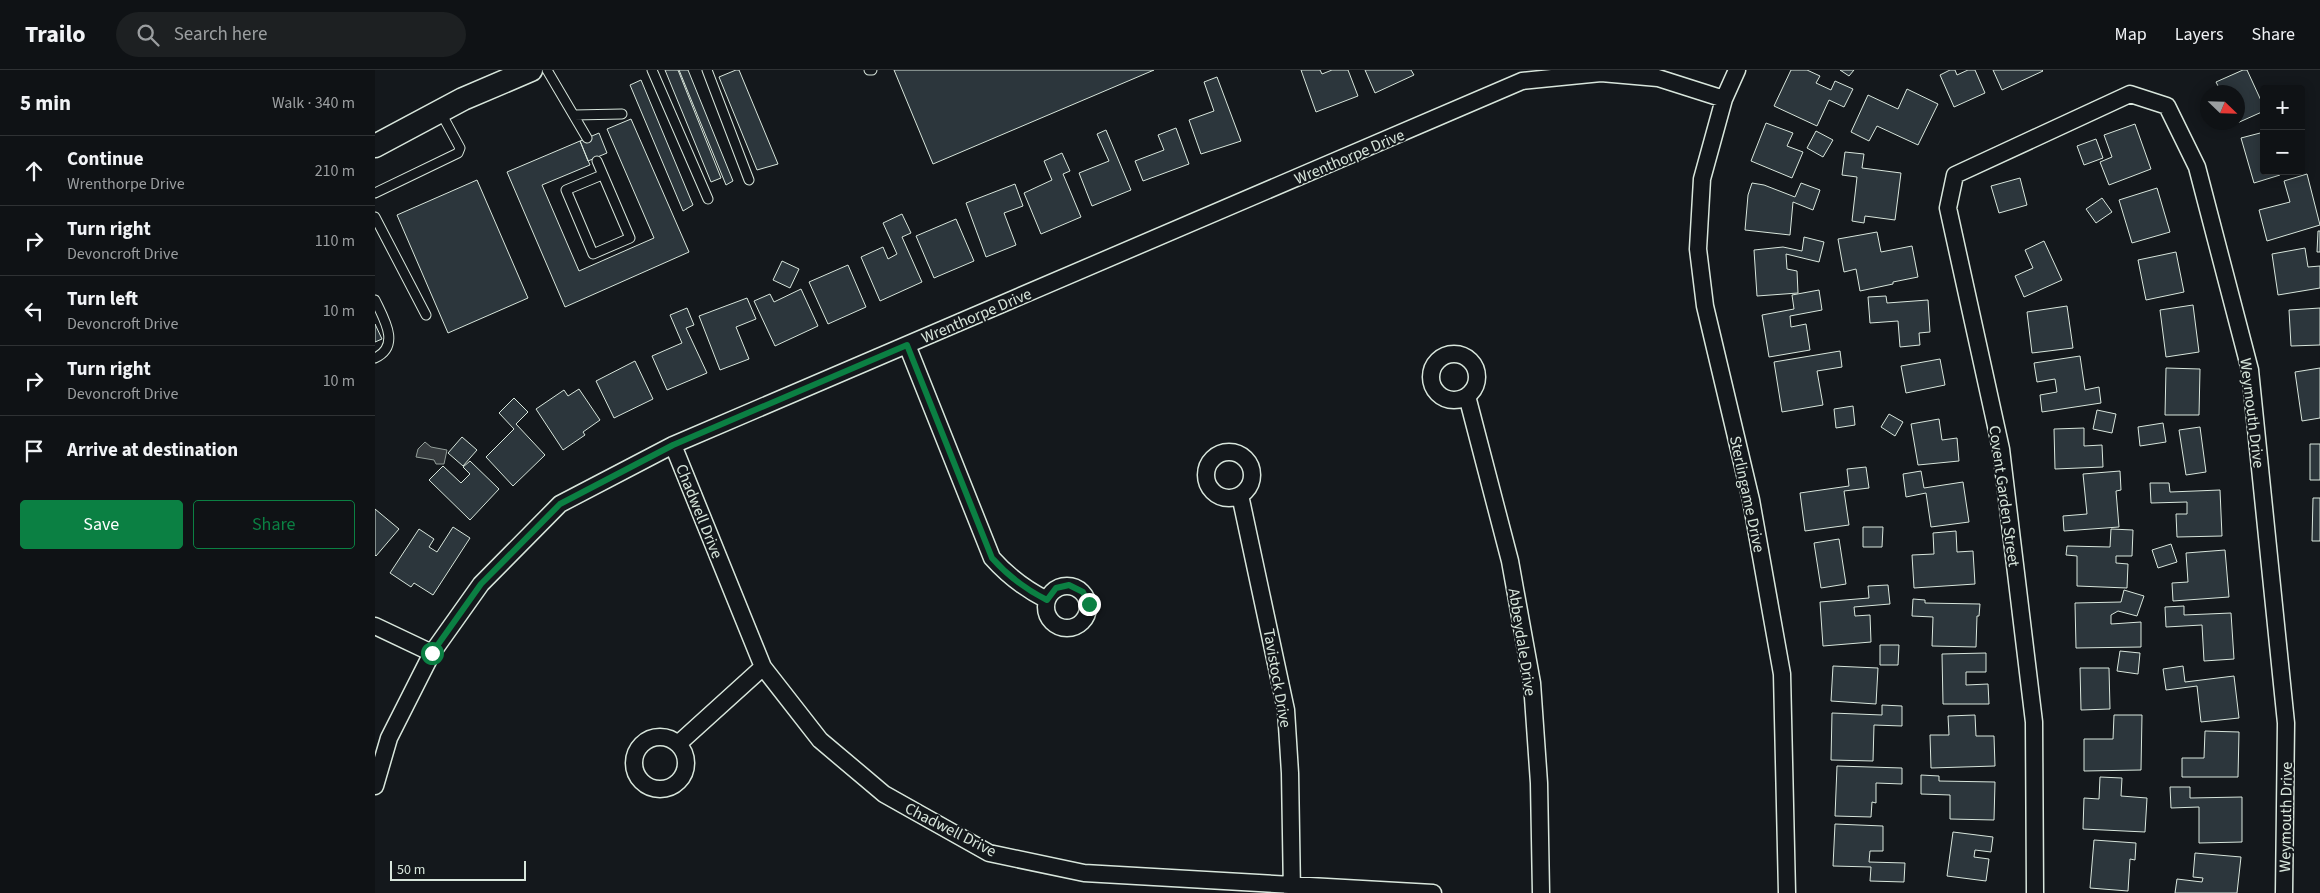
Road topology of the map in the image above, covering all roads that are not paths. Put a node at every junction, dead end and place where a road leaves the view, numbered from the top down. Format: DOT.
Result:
graph roads {
  1 [pos="531,70"];
  2 [pos="547,70"];
  3 [pos="652,70"];
  4 [pos="707,70"];
  5 [pos="1737,70"];
  6 [pos="1521,76"];
  7 [pos="1725,100"];
  8 [pos="439,111"];
  9 [pos="622,114"];
  10 [pos="574,116"];
  11 [pos="587,138"];
  12 [pos="2019,145"];
  13 [pos="375,146"];
  14 [pos="597,161"];
  15 [pos="603,174"];
  16 [pos="749,180"];
  17 [pos="375,193"];
  18 [pos="708,199"];
  19 [pos="375,217"];
  20 [pos="375,300"];
  21 [pos="426,315"];
  22 [pos="907,345"];
  23 [pos="375,358"];
  24 [pos="1467,396"];
  25 [pos="673,445"];
  26 [pos="1240,495"];
  27 [pos="1047,600"];
  28 [pos="375,626"];
  29 [pos="432,653"];
  30 [pos="763,667"];
  31 [pos="678,744"];
  32 [pos="375,786"];
  33 [pos="1292,890"];
  34 [pos="1433,893"];
  35 [pos="1541,893"];
  36 [pos="1787,893"];
  37 [pos="2035,893"];
  38 [pos="2284,893"];
  1 -- 8 [label="main road"];
  2 -- 10 [label="lane"];
  3 -- 18 [label="lane"];
  4 -- 16 [label="lane"];
  5 -- 7 [label="street, Sterlingame Drive"];
  6 -- 7 [label="street, Wrenthorpe Drive"];
  6 -- 22 [label="street, Wrenthorpe Drive"];
  7 -- 36 [label="street, Sterlingame Drive"];
  8 -- 13 [label="main road"];
  8 -- 17 [label="lane"];
  9 -- 10 [label="lane"];
  10 -- 11 [label="lane"];
  12 -- 37 [label="street, Covent Garden Street"];
  12 -- 38 [label="street, Weymouth Drive"];
  14 -- 15 [label="lane"];
  15 -- 15 [label="lane"];
  19 -- 21 [label="lane"];
  20 -- 23 [label="lane"];
  22 -- 25 [label="street, Wrenthorpe Drive"];
  22 -- 27 [label="street"];
  24 -- 35 [label="street, Abbeydale Drive"];
  25 -- 29 [label="street, Wrenthorpe Drive"];
  25 -- 30 [label="street, Chadwell Drive"];
  26 -- 33 [label="street, Tavistock Drive"];
  28 -- 29 [label="street"];
  29 -- 32 [label="street, Wrenthorpe Drive"];
  30 -- 31 [label="street"];
  30 -- 33 [label="street, Chadwell Drive"];
  33 -- 34 [label="street, Chadwell Drive"];
}
